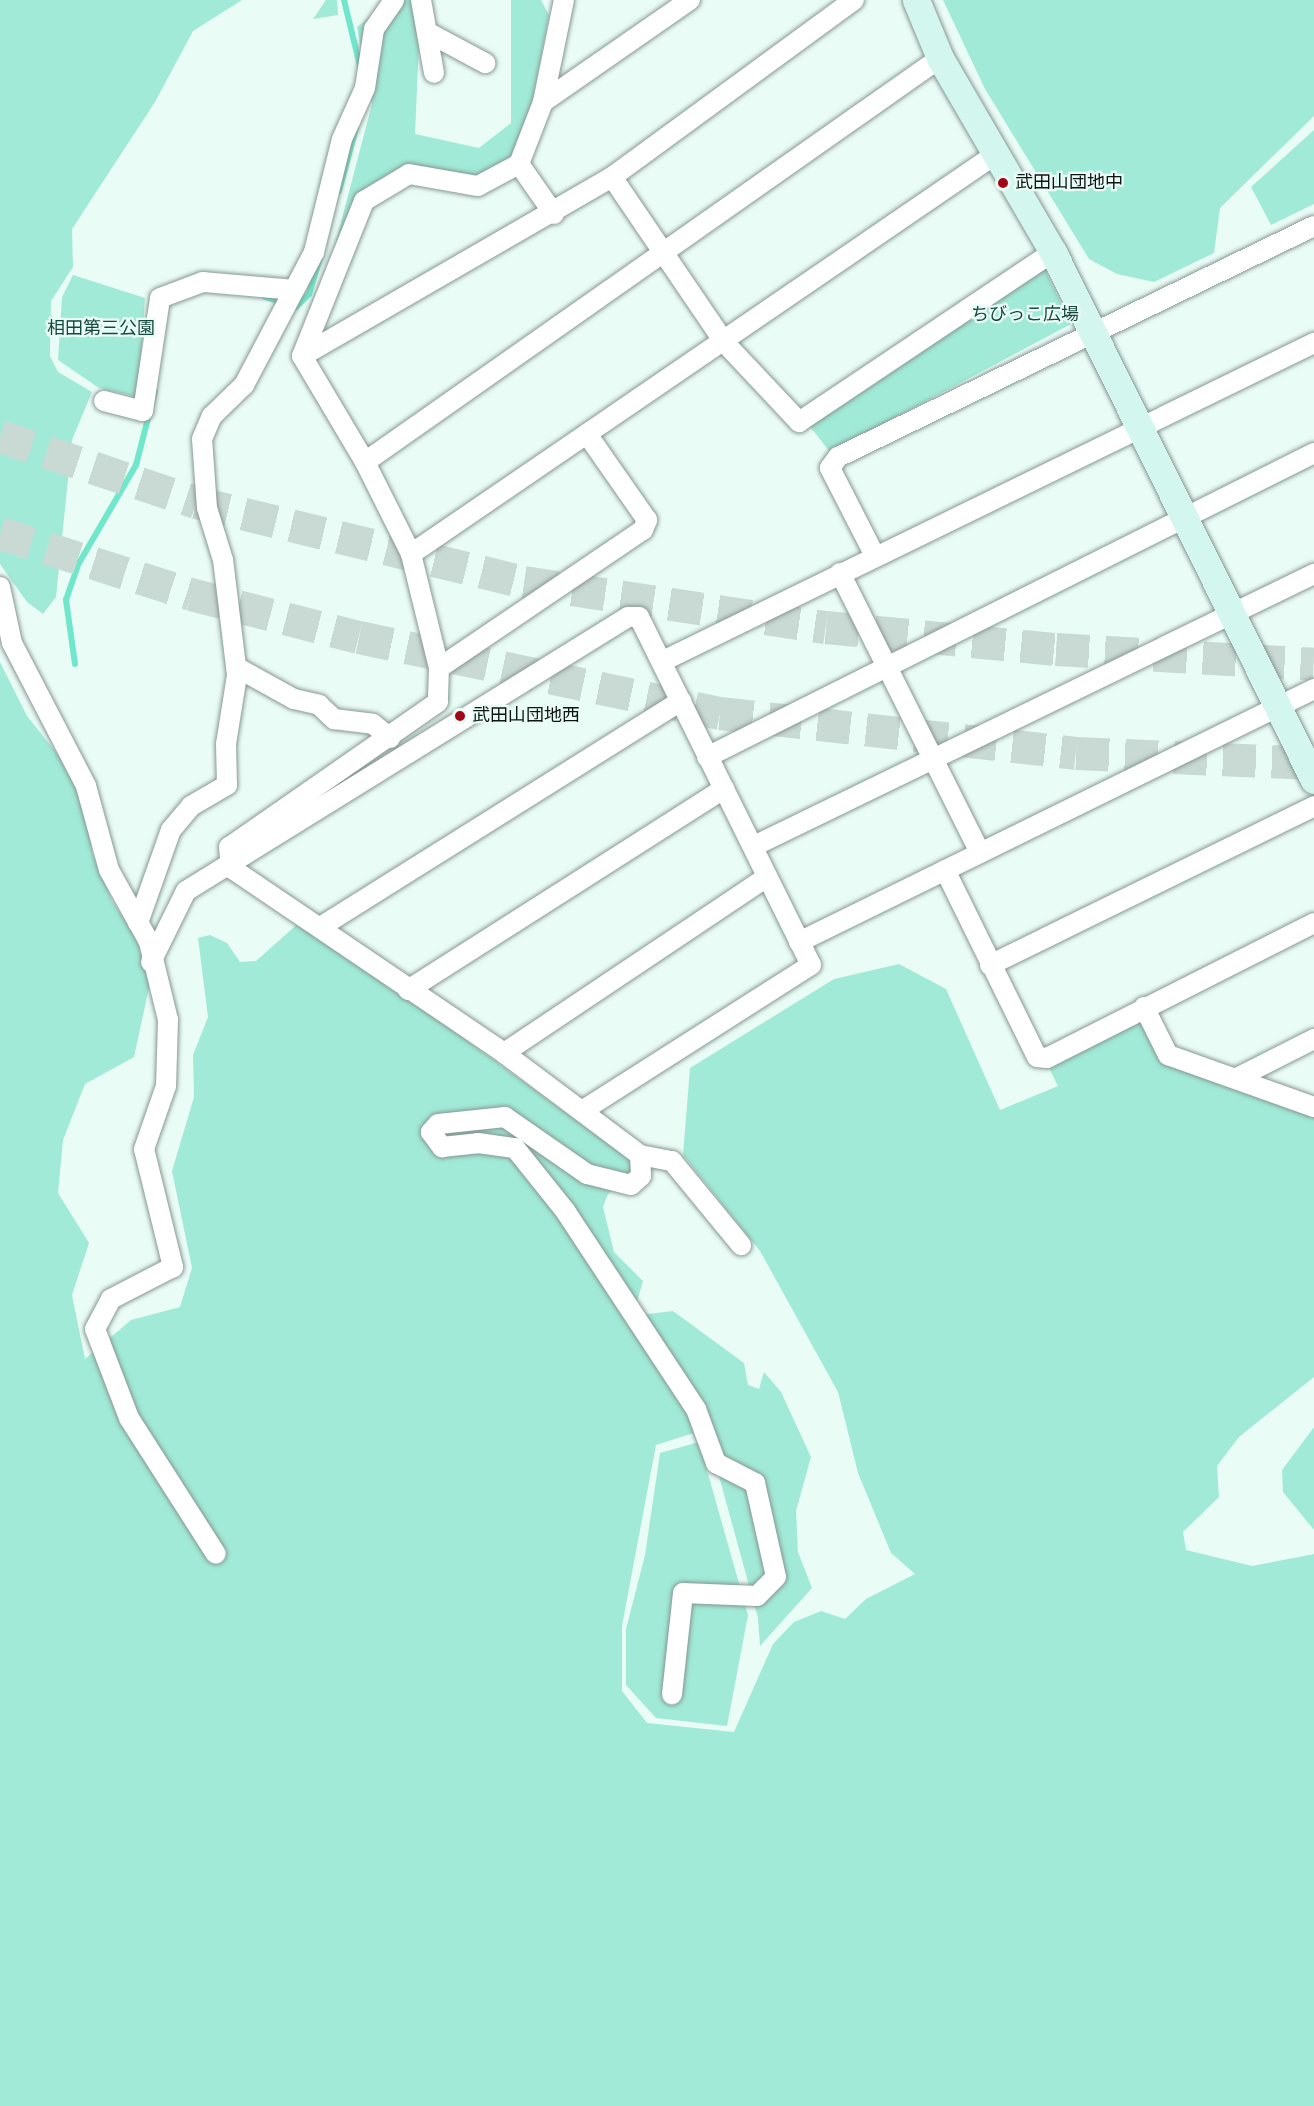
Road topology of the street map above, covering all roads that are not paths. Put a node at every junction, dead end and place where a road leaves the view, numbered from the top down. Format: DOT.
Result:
graph roads {
  1 [pos="393,0"];
  2 [pos="421,0"];
  3 [pos="564,0"];
  4 [pos="690,0"];
  5 [pos="854,0"];
  6 [pos="916,0"];
  7 [pos="429,33"];
  8 [pos="940,58"];
  9 [pos="485,63"];
  10 [pos="434,73"];
  11 [pos="543,102"];
  12 [pos="996,154"];
  13 [pos="519,164"];
  14 [pos="612,177"];
  15 [pos="554,214"];
  16 [pos="1314,226"];
  17 [pos="1053,252"];
  18 [pos="668,254"];
  19 [pos="294,290"];
  20 [pos="1092,333"];
  21 [pos="724,342"];
  22 [pos="1314,343"];
  23 [pos="302,356"];
  24 [pos="104,401"];
  25 [pos="1140,429"];
  26 [pos="586,434"];
  27 [pos="1314,453"];
  28 [pos="365,462"];
  29 [pos="1184,518"];
  30 [pos="411,554"];
  31 [pos="875,556"];
  32 [pos="840,573"];
  33 [pos="1314,574"];
  34 [pos="0,587"];
  35 [pos="1232,613"];
  36 [pos="663,661"];
  37 [pos="887,666"];
  38 [pos="236,667"];
  39 [pos="439,668"];
  40 [pos="1314,689"];
  41 [pos="681,701"];
  42 [pos="1278,706"];
  43 [pos="390,738"];
  44 [pos="707,757"];
  45 [pos="934,761"];
  46 [pos="1314,780"];
  47 [pos="724,789"];
  48 [pos="1314,806"];
  49 [pos="754,846"];
  50 [pos="980,853"];
  51 [pos="231,867"];
  52 [pos="945,870"];
  53 [pos="767,877"];
  54 [pos="138,923"];
  55 [pos="1314,923"];
  56 [pos="322,926"];
  57 [pos="799,942"];
  58 [pos="151,962"];
  59 [pos="990,964"];
  60 [pos="408,990"];
  61 [pos="1144,1007"];
  62 [pos="1314,1039"];
  63 [pos="504,1053"];
  64 [pos="1237,1077"];
  65 [pos="1314,1107"];
  66 [pos="584,1110"];
  67 [pos="640,1155"];
  68 [pos="741,1245"];
  69 [pos="216,1554"];
  70 [pos="672,1694"];
  1 -- 19 [label="street"];
  2 -- 7 [label="street"];
  3 -- 11 [label="street"];
  4 -- 11 [label="street"];
  5 -- 14 [label="street"];
  6 -- 8 [label="street"];
  7 -- 9 [label="street"];
  7 -- 10 [label="street"];
  8 -- 12 [label="street"];
  8 -- 18 [label="street"];
  11 -- 13 [label="street"];
  12 -- 17 [label="street"];
  12 -- 21 [label="street"];
  13 -- 15 [label="street"];
  13 -- 23 [label="street"];
  14 -- 15 [label="street"];
  14 -- 18 [label="street"];
  15 -- 23 [label="street"];
  16 -- 20 [label="street"];
  17 -- 20 [label="street"];
  17 -- 21 [label="street"];
  18 -- 21 [label="street"];
  18 -- 28 [label="street"];
  19 -- 24 [label="street"];
  19 -- 38 [label="street"];
  20 -- 25 [label="street"];
  20 -- 31 [label="street"];
  21 -- 26 [label="street"];
  22 -- 25 [label="street"];
  23 -- 28 [label="street"];
  25 -- 29 [label="street"];
  25 -- 31 [label="street"];
  26 -- 30 [label="street"];
  26 -- 39 [label="street"];
  27 -- 29 [label="street"];
  28 -- 30 [label="street"];
  29 -- 35 [label="street"];
  29 -- 37 [label="street"];
  30 -- 39 [label="street"];
  31 -- 32 [label="street"];
  32 -- 36 [label="street"];
  32 -- 37 [label="street"];
  33 -- 35 [label="street"];
  34 -- 54 [label="street"];
  35 -- 42 [label="street"];
  35 -- 45 [label="street"];
  36 -- 41 [label="street"];
  36 -- 51 [label="street"];
  37 -- 44 [label="street"];
  37 -- 45 [label="street"];
  38 -- 43 [label="street"];
  38 -- 54 [label="street"];
  39 -- 43 [label="street"];
  40 -- 42 [label="street"];
  41 -- 44 [label="street"];
  41 -- 56 [label="street"];
  42 -- 46 [label="street"];
  42 -- 50 [label="street"];
  43 -- 51 [label="street"];
  44 -- 47 [label="street"];
  45 -- 49 [label="street"];
  45 -- 50 [label="street"];
  47 -- 49 [label="street"];
  47 -- 60 [label="street"];
  48 -- 59 [label="street"];
  49 -- 53 [label="street"];
  50 -- 52 [label="street"];
  51 -- 56 [label="street"];
  51 -- 58 [label="street"];
  52 -- 57 [label="street"];
  52 -- 59 [label="street"];
  53 -- 57 [label="street"];
  53 -- 63 [label="street"];
  54 -- 58 [label="street"];
  55 -- 61 [label="street"];
  56 -- 60 [label="street"];
  57 -- 66 [label="street"];
  58 -- 69 [label="street"];
  59 -- 61 [label="street"];
  60 -- 63 [label="street"];
  61 -- 64 [label="street"];
  62 -- 64 [label="street"];
  63 -- 66 [label="street"];
  64 -- 65 [label="street"];
  66 -- 67 [label="street"];
  67 -- 68 [label="street"];
  67 -- 70 [label="street"];
}
